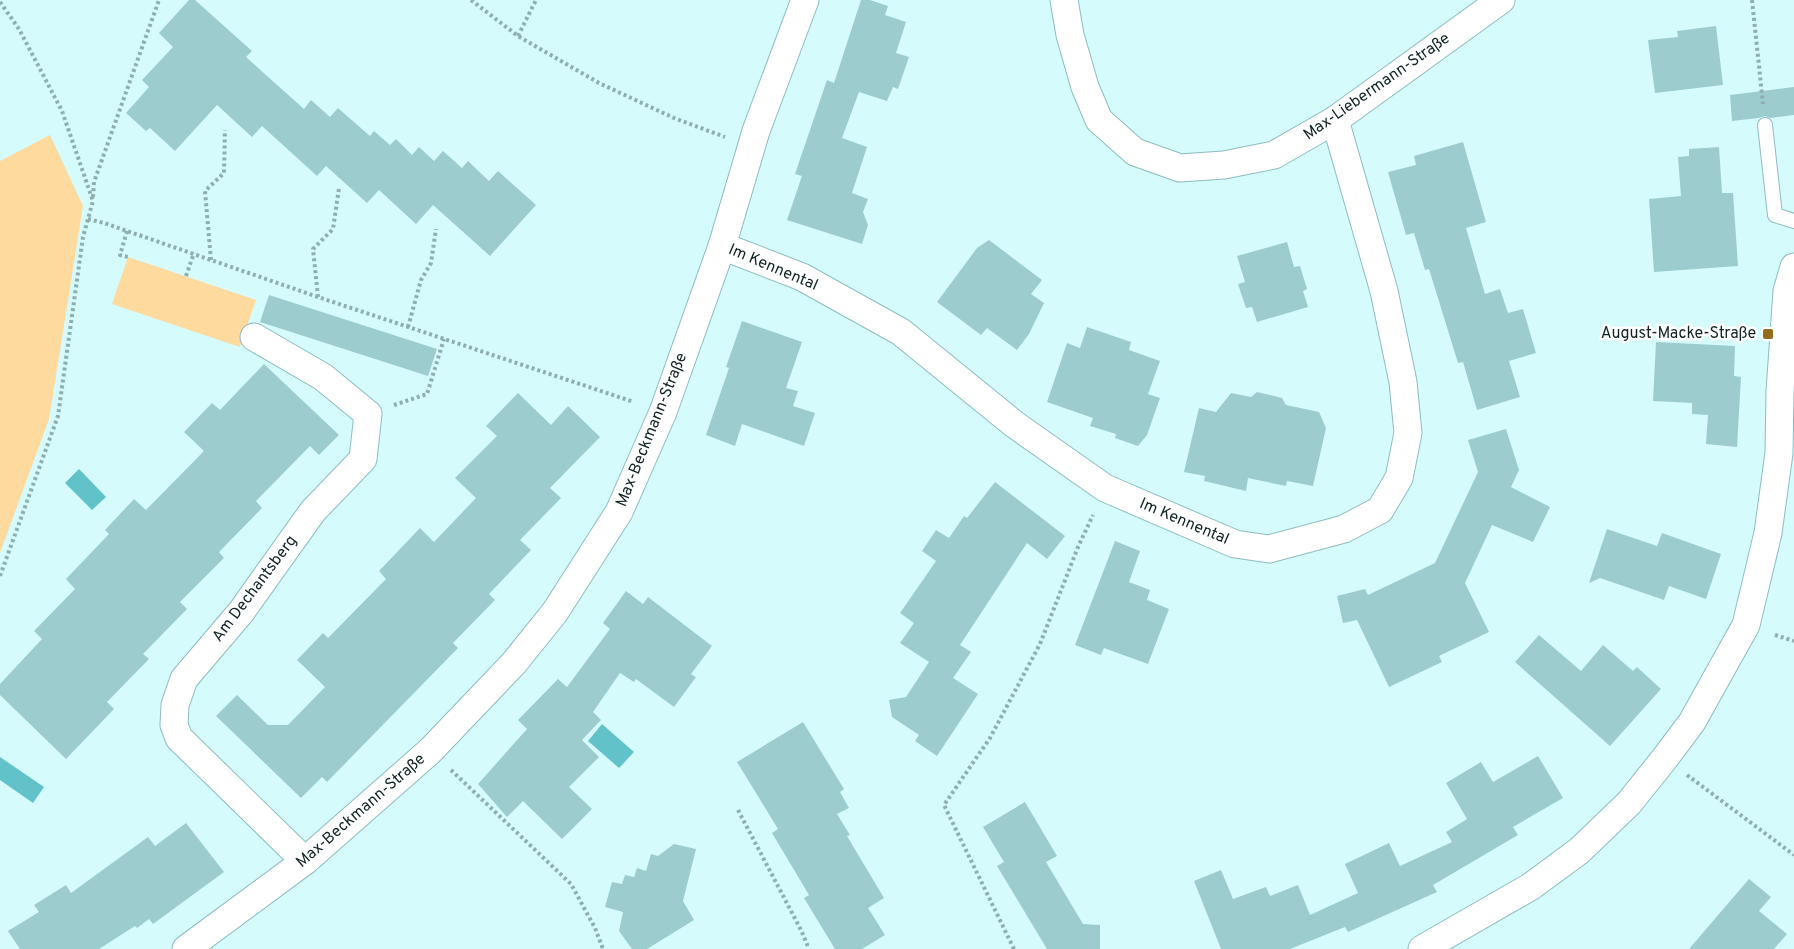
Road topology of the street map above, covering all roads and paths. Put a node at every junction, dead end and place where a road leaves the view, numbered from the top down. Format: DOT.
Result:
graph roads {
  1 [pos="159,0"];
  2 [pos="471,0"];
  3 [pos="536,0"];
  4 [pos="805,0"];
  5 [pos="1064,0"];
  6 [pos="1501,0"];
  7 [pos="1752,0"];
  8 [pos="0,2"];
  9 [pos="518,36"];
  10 [pos="1335,120"];
  11 [pos="1766,125"];
  12 [pos="225,130"];
  13 [pos="751,147"];
  14 [pos="339,188"];
  15 [pos="93,201"];
  16 [pos="88,219"];
  17 [pos="1794,221"];
  18 [pos="436,230"];
  19 [pos="127,231"];
  20 [pos="722,246"];
  21 [pos="194,253"];
  22 [pos="128,257"];
  23 [pos="211,260"];
  24 [pos="1794,267"];
  25 [pos="186,276"];
  26 [pos="318,297"];
  27 [pos="408,327"];
  28 [pos="254,337"];
  29 [pos="444,339"];
  30 [pos="663,412"];
  31 [pos="368,414"];
  32 [pos="1078,547"];
  33 [pos="0,576"];
  34 [pos="430,751"];
  35 [pos="1665,758"];
  36 [pos="738,810"];
  37 [pos="1794,855"];
  38 [pos="305,861"];
  39 [pos="186,949"];
  40 [pos="603,949"];
  41 [pos="809,949"];
  42 [pos="1014,949"];
  43 [pos="1422,949"];
  1 -- 15 [label="path"];
  2 -- 9 [label="path"];
  3 -- 9 [label="path"];
  4 -- 13 [label="street, Max-Beckmann-Straße"];
  5 -- 10 [label="street, Max-Liebermann-Straße"];
  6 -- 10 [label="street, Max-Liebermann-Straße"];
  7 -- 11 [label="path"];
  8 -- 15 [label="path"];
  9 -- 13 [label="path"];
  10 -- 20 [label="street, Im Kennental"];
  11 -- 17 [label="lane"];
  12 -- 23 [label="path"];
  13 -- 20 [label="street, Max-Beckmann-Straße"];
  14 -- 26 [label="path"];
  15 -- 16 [label="path"];
  16 -- 19 [label="path"];
  16 -- 33 [label="path"];
  18 -- 27 [label="path"];
  19 -- 21 [label="path"];
  19 -- 22 [label="path"];
  20 -- 30 [label="street, Max-Beckmann-Straße"];
  21 -- 23 [label="path"];
  21 -- 25 [label="path"];
  23 -- 26 [label="path"];
  24 -- 35 [label="street"];
  26 -- 27 [label="path"];
  27 -- 29 [label="path"];
  28 -- 31 [label="street"];
  29 -- 30 [label="path"];
  29 -- 31 [label="path"];
  30 -- 34 [label="street, Max-Beckmann-Straße"];
  31 -- 38 [label="street, Am Dechantsberg"];
  32 -- 42 [label="path"];
  34 -- 38 [label="street, Max-Beckmann-Straße"];
  34 -- 40 [label="path"];
  35 -- 37 [label="path"];
  35 -- 43 [label="street"];
  36 -- 41 [label="path"];
  38 -- 39 [label="street, Max-Beckmann-Straße"];
}
